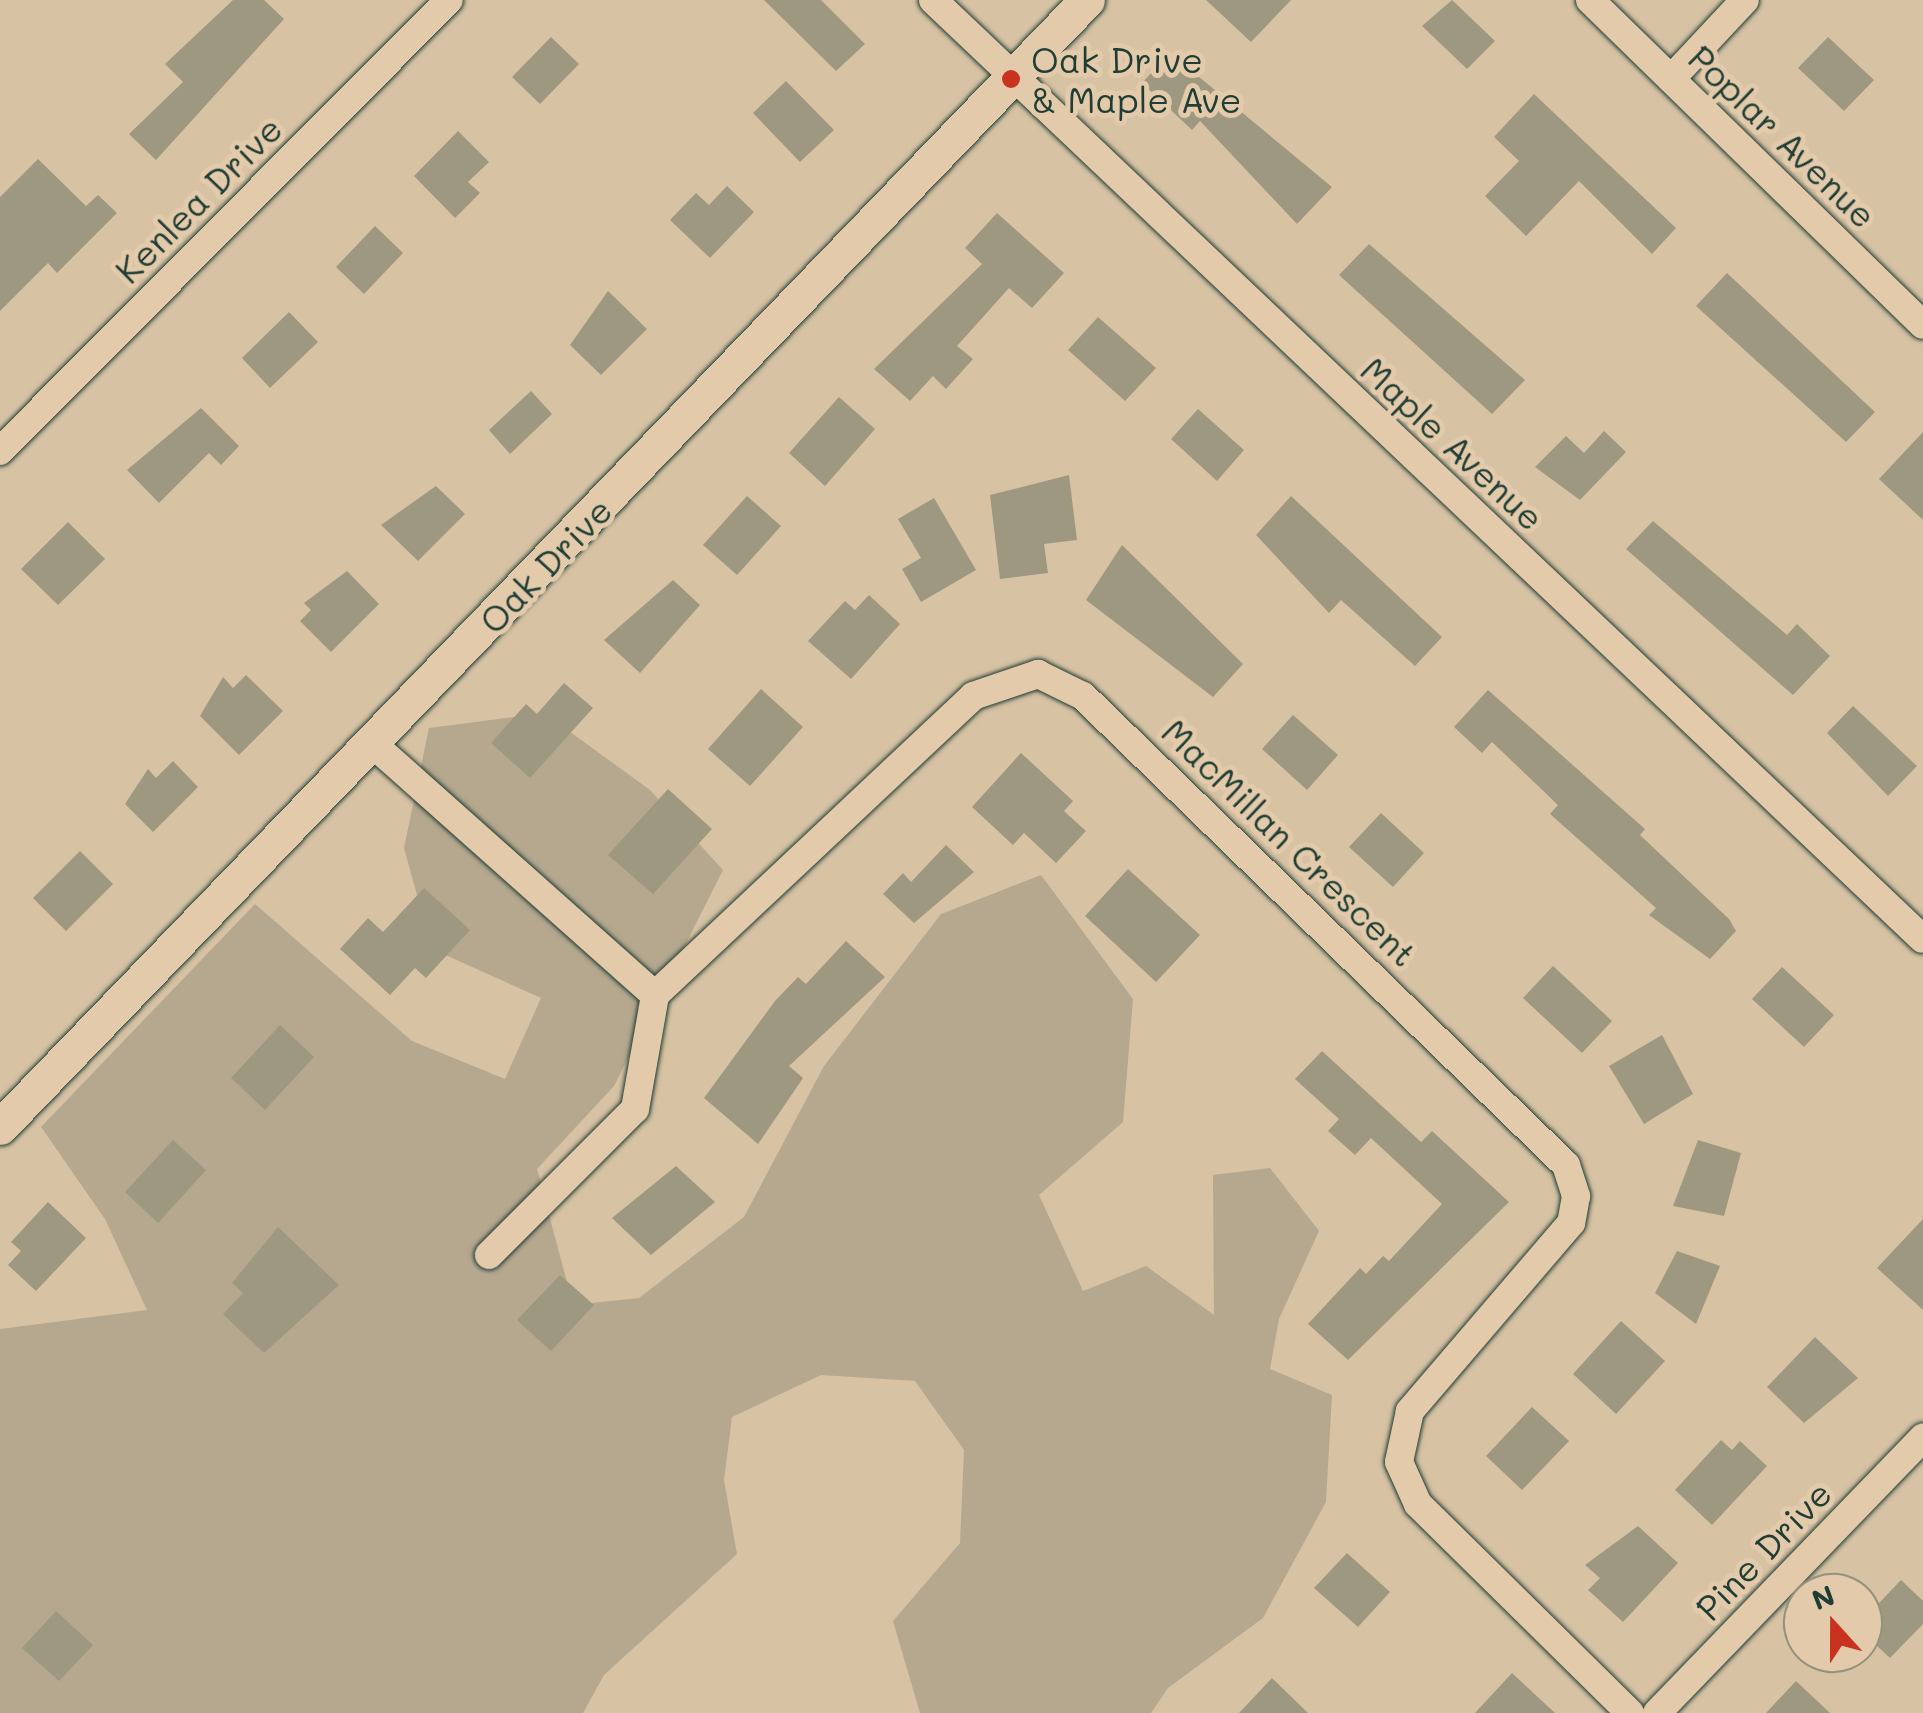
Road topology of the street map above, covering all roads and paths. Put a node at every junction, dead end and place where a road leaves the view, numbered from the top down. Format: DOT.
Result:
graph roads {
  1 [pos="450,0"];
  2 [pos="933,0"];
  3 [pos="1087,0"];
  4 [pos="1590,0"];
  5 [pos="1744,0"];
  6 [pos="1011,78"];
  7 [pos="1671,79"];
  8 [pos="1923,325"];
  9 [pos="0,452"];
  10 [pos="373,744"];
  11 [pos="1923,939"];
  12 [pos="655,994"];
  13 [pos="0,1127"];
  14 [pos="489,1255"];
  15 [pos="1923,1438"];
  16 [pos="1630,1713"];
  17 [pos="1657,1713"];
  1 -- 9 [label="street, Kenlea Drive"];
  2 -- 6 [label="street, Maple Avenue"];
  3 -- 6 [label="street, Oak Drive"];
  4 -- 7 [label="street, Poplar Avenue"];
  5 -- 7 [label="street"];
  6 -- 10 [label="street, Oak Drive"];
  6 -- 11 [label="street, Maple Avenue"];
  7 -- 8 [label="street, Poplar Avenue"];
  10 -- 12 [label="street"];
  10 -- 13 [label="street, Oak Drive"];
  12 -- 14 [label="street"];
  12 -- 16 [label="street, MacMillan Crescent"];
  15 -- 17 [label="street, Pine Drive"];
}
